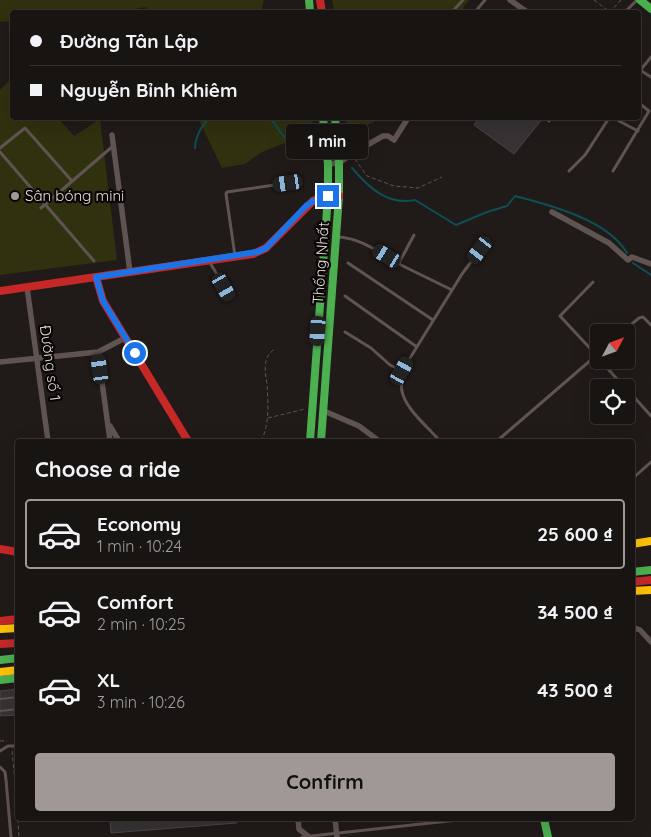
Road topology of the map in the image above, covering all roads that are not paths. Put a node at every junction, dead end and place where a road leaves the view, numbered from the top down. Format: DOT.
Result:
graph roads {
  1 [pos="463,0"];
  2 [pos="485,0"];
  3 [pos="510,0"];
  4 [pos="638,0"];
  5 [pos="651,9"];
  6 [pos="454,10"];
  7 [pos="477,10"];
  8 [pos="524,10"];
  9 [pos="627,10"];
  10 [pos="651,57"];
  11 [pos="641,70"];
  12 [pos="641,105"];
  13 [pos="323,120"];
  14 [pos="335,120"];
  15 [pos="407,120"];
  16 [pos="608,120"];
  17 [pos="618,120"];
  18 [pos="638,130"];
  19 [pos="112,135"];
  20 [pos="114,145"];
  21 [pos="0,148"];
  22 [pos="0,152"];
  23 [pos="339,163"];
  24 [pos="328,164"];
  25 [pos="570,171"];
  26 [pos="613,171"];
  27 [pos="72,181"];
  28 [pos="288,183"];
  29 [pos="328,196"];
  30 [pos="339,196"];
  31 [pos="45,204"];
  32 [pos="41,208"];
  33 [pos="552,212"];
  34 [pos="414,235"];
  35 [pos="336,237"];
  36 [pos="488,239"];
  37 [pos="235,257"];
  38 [pos="209,260"];
  39 [pos="94,261"];
  40 [pos="348,263"];
  41 [pos="399,263"];
  42 [pos="651,264"];
  43 [pos="130,272"];
  44 [pos="96,277"];
  45 [pos="593,282"];
  46 [pos="27,287"];
  47 [pos="452,290"];
  48 [pos="0,291"];
  49 [pos="344,296"];
  50 [pos="231,298"];
  51 [pos="434,320"];
  52 [pos="632,324"];
  53 [pos="651,325"];
  54 [pos="345,332"];
  55 [pos="125,338"];
  56 [pos="417,347"];
  57 [pos="590,348"];
  58 [pos="98,352"];
  59 [pos="37,358"];
  60 [pos="0,362"];
  61 [pos="590,364"];
  62 [pos="609,369"];
  63 [pos="402,371"];
  64 [pos="618,379"];
  65 [pos="635,398"];
  66 [pos="324,411"];
  67 [pos="651,416"];
  68 [pos="107,422"];
  69 [pos="48,439"];
  70 [pos="110,439"];
  71 [pos="118,439"];
  72 [pos="187,439"];
  73 [pos="310,439"];
  74 [pos="322,439"];
  75 [pos="376,439"];
  76 [pos="438,439"];
  77 [pos="499,439"];
  78 [pos="651,462"];
  79 [pos="635,476"];
  80 [pos="651,542"];
  81 [pos="635,544"];
  82 [pos="0,549"];
  83 [pos="15,552"];
  84 [pos="651,564"];
  85 [pos="635,566"];
  86 [pos="651,570"];
  87 [pos="635,572"];
  88 [pos="651,580"];
  89 [pos="635,582"];
  90 [pos="651,590"];
  91 [pos="635,591"];
  92 [pos="15,620"];
  93 [pos="0,622"];
  94 [pos="15,627"];
  95 [pos="635,628"];
  96 [pos="651,642"];
  97 [pos="15,643"];
  98 [pos="0,644"];
  99 [pos="15,658"];
  100 [pos="0,660"];
  101 [pos="15,670"];
  102 [pos="0,672"];
  103 [pos="15,678"];
  104 [pos="0,680"];
  105 [pos="15,746"];
  106 [pos="0,750"];
  107 [pos="0,767"];
  108 [pos="298,821"];
  109 [pos="336,821"];
  110 [pos="450,821"];
  111 [pos="545,821"];
  112 [pos="550,821"];
  113 [pos="11,837"];
  114 [pos="302,837"];
  115 [pos="309,837"];
  116 [pos="337,837"];
  117 [pos="548,837"];
  118 [pos="553,837"];
  1 -- 6 [label="lane"];
  2 -- 7 [label="lane"];
  3 -- 8 [label="street"];
  4 -- 5 [label="main road"];
  4 -- 9 [label="lane"];
  10 -- 11 [label="lane"];
  12 -- 18 [label="lane"];
  13 -- 24 [label="main road, Thống Nhất"];
  14 -- 23 [label="main road, Thống Nhất"];
  15 -- 23 [label="street"];
  16 -- 25 [label="lane"];
  17 -- 18 [label="lane"];
  18 -- 26 [label="lane"];
  19 -- 20 [label="street"];
  20 -- 27 [label="lane"];
  20 -- 43 [label="street"];
  21 -- 27 [label="lane"];
  22 -- 31 [label="lane"];
  23 -- 24 [label="street"];
  23 -- 30 [label="main road, Thống Nhất"];
  24 -- 29 [label="main road, Thống Nhất"];
  27 -- 31 [label="lane"];
  28 -- 37 [label="lane"];
  29 -- 30 [label="main road"];
  29 -- 37 [label="main road"];
  29 -- 73 [label="main road, Thống Nhất"];
  30 -- 35 [label="main road, Thống Nhất"];
  31 -- 32 [label="lane"];
  31 -- 39 [label="lane"];
  33 -- 42 [label="street"];
  34 -- 41 [label="lane"];
  35 -- 41 [label="lane"];
  35 -- 66 [label="main road, Thống Nhất"];
  36 -- 47 [label="lane"];
  37 -- 38 [label="main road"];
  38 -- 43 [label="main road"];
  38 -- 50 [label="lane"];
  40 -- 51 [label="lane"];
  41 -- 47 [label="lane"];
  43 -- 44 [label="main road"];
  44 -- 46 [label="main road"];
  44 -- 55 [label="main road"];
  45 -- 57 [label="lane"];
  46 -- 48 [label="main road"];
  46 -- 59 [label="street, Đường số 1"];
  47 -- 51 [label="lane"];
  49 -- 56 [label="lane"];
  51 -- 56 [label="lane"];
  52 -- 53 [label="lane"];
  54 -- 63 [label="lane"];
  55 -- 58 [label="street"];
  55 -- 72 [label="main road"];
  56 -- 63 [label="lane"];
  58 -- 59 [label="street"];
  58 -- 68 [label="street"];
  59 -- 60 [label="street"];
  59 -- 69 [label="street, Đường số 1"];
  61 -- 77 [label="lane"];
  62 -- 64 [label="lane"];
  63 -- 76 [label="lane"];
  65 -- 67 [label="lane"];
  66 -- 74 [label="main road, Thống Nhất"];
  66 -- 75 [label="street"];
  68 -- 70 [label="street"];
  68 -- 71 [label="street"];
  78 -- 79 [label="lane"];
  80 -- 81 [label="main road"];
  82 -- 83 [label="main road"];
  84 -- 85 [label="main road"];
  86 -- 87 [label="main road"];
  88 -- 89 [label="main road"];
  90 -- 91 [label="main road"];
  92 -- 93 [label="main road"];
  93 -- 94 [label="main road"];
  95 -- 96 [label="street"];
  97 -- 98 [label="main road"];
  99 -- 100 [label="main road"];
  101 -- 102 [label="main road"];
  103 -- 104 [label="main road"];
  105 -- 106 [label="lane"];
  107 -- 113 [label="lane"];
  108 -- 115 [label="street"];
  109 -- 116 [label="street"];
  110 -- 114 [label="lane"];
  111 -- 117 [label="main road"];
  112 -- 118 [label="main road"];
}
